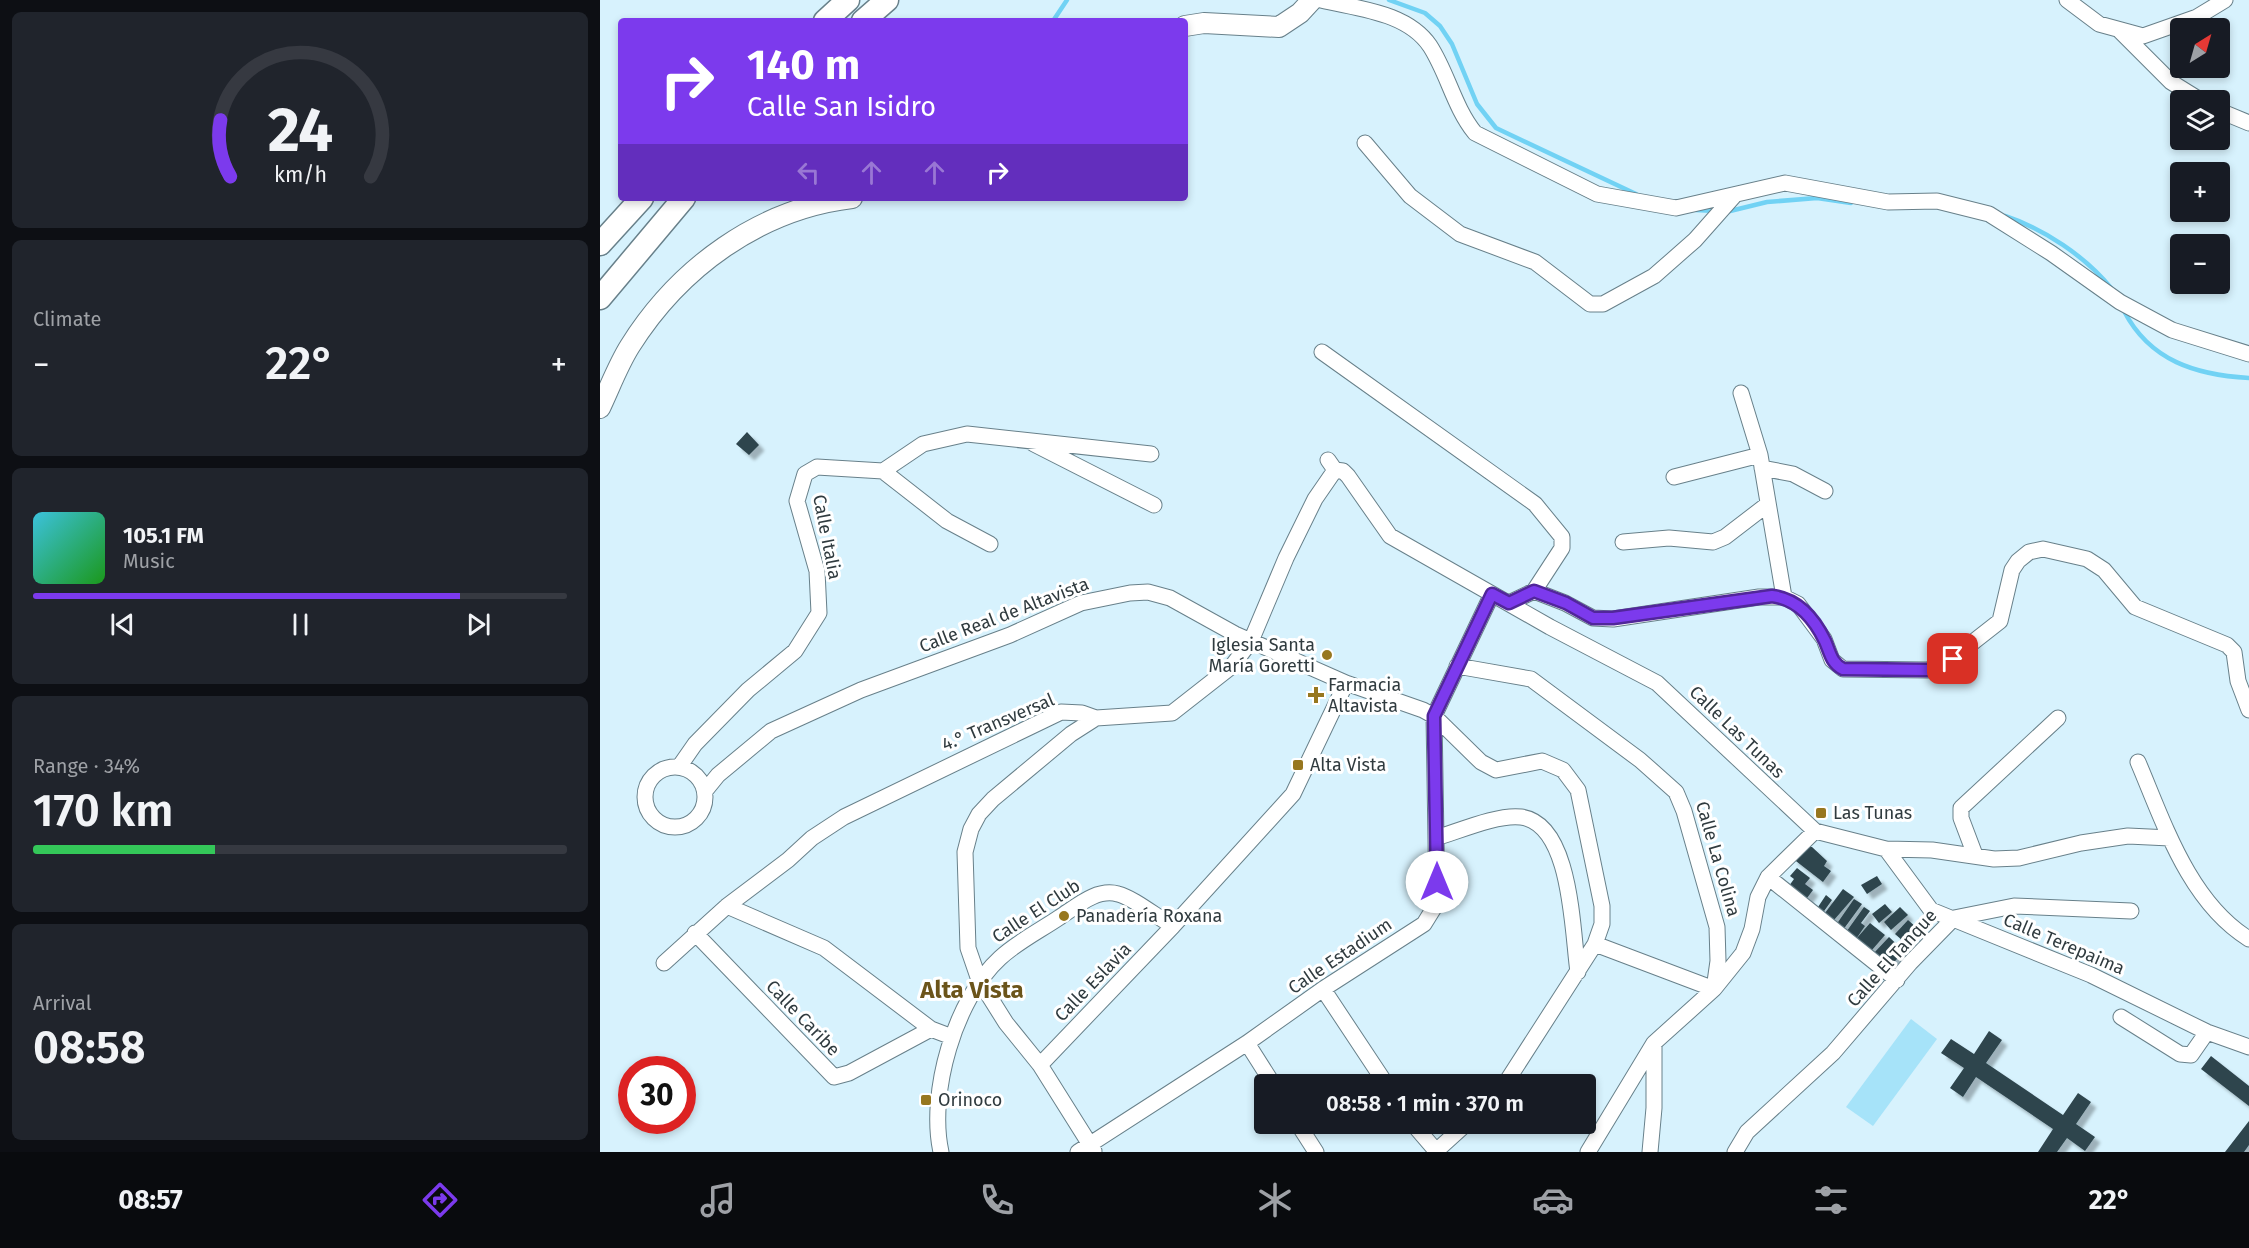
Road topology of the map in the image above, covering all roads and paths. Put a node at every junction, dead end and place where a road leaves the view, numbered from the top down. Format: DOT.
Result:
graph roads {
  1 [pos="848,0"];
  2 [pos="886,0"];
  3 [pos="1312,0"];
  4 [pos="1321,0"];
  5 [pos="2067,0"];
  6 [pos="2225,0"];
  7 [pos="828,18"];
  8 [pos="866,18"];
  9 [pos="1188,26"];
  10 [pos="2118,28"];
  11 [pos="2183,90"];
  12 [pos="2230,115"];
  13 [pos="2249,123"];
  14 [pos="1365,142"];
  15 [pos="1734,196"];
  16 [pos="639,201"];
  17 [pos="681,201"];
  18 [pos="835,201"];
  19 [pos="600,244"];
  20 [pos="600,298"];
  21 [pos="1322,352"];
  22 [pos="2249,354"];
  23 [pos="1741,393"];
  24 [pos="600,408"];
  25 [pos="1024,439"];
  26 [pos="1151,454"];
  27 [pos="1761,461"];
  28 [pos="1332,465"];
  29 [pos="883,471"];
  30 [pos="1674,477"];
  31 [pos="1825,490"];
  32 [pos="1768,504"];
  33 [pos="1154,505"];
  34 [pos="1623,542"];
  35 [pos="990,544"];
  36 [pos="1534,591"];
  37 [pos="1492,594"];
  38 [pos="1784,597"];
  39 [pos="1509,603"];
  40 [pos="1251,641"];
  41 [pos="1458,666"];
  42 [pos="1346,683"];
  43 [pos="2249,710"];
  44 [pos="1434,716"];
  45 [pos="1096,718"];
  46 [pos="2058,718"];
  47 [pos="2138,762"];
  48 [pos="679,767"];
  49 [pos="705,790"];
  50 [pos="1815,831"];
  51 [pos="1436,838"];
  52 [pos="2170,838"];
  53 [pos="1886,849"];
  54 [pos="1975,855"];
  55 [pos="1768,877"];
  56 [pos="727,906"];
  57 [pos="2131,910"];
  58 [pos="1954,918"];
  59 [pos="1173,926"];
  60 [pos="695,933"];
  61 [pos="2249,939"];
  62 [pos="1595,944"];
  63 [pos="664,963"];
  64 [pos="1578,972"];
  65 [pos="979,980"];
  66 [pos="1897,980"];
  67 [pos="1323,989"];
  68 [pos="1714,989"];
  69 [pos="2121,1017"];
  70 [pos="931,1029"];
  71 [pos="2207,1032"];
  72 [pos="952,1037"];
  73 [pos="1247,1043"];
  74 [pos="1654,1043"];
  75 [pos="2249,1047"];
  76 [pos="1040,1065"];
  77 [pos="1267,1074"];
  78 [pos="1379,1074"];
  79 [pos="1512,1074"];
  80 [pos="1304,1134"];
  81 [pos="1421,1134"];
  82 [pos="1455,1134"];
  83 [pos="1087,1149"];
  84 [pos="940,1152"];
  85 [pos="1316,1152"];
  86 [pos="1436,1152"];
  87 [pos="1588,1152"];
  88 [pos="1650,1152"];
  89 [pos="1735,1152"];
  1 -- 7 [label="highway"];
  2 -- 8 [label="highway"];
  3 -- 9 [label="main road"];
  4 -- 15 [label="street"];
  5 -- 10 [label="street"];
  6 -- 10 [label="street"];
  10 -- 11 [label="street"];
  12 -- 13 [label="street"];
  14 -- 15 [label="street"];
  15 -- 22 [label="street"];
  16 -- 19 [label="highway"];
  17 -- 20 [label="highway"];
  18 -- 24 [label="main road"];
  21 -- 36 [label="street"];
  23 -- 27 [label="street"];
  25 -- 26 [label="street"];
  25 -- 29 [label="street"];
  25 -- 33 [label="street"];
  27 -- 30 [label="street"];
  27 -- 31 [label="street"];
  27 -- 32 [label="street"];
  28 -- 37 [label="street, Calle Las Tunas"];
  28 -- 40 [label="street, 4.° Transversal"];
  29 -- 35 [label="street"];
  29 -- 48 [label="street, Calle Italia"];
  32 -- 34 [label="street"];
  32 -- 38 [label="street"];
  36 -- 38 [label="street"];
  36 -- 39 [label="street"];
  37 -- 39 [label="street, Calle Las Tunas"];
  37 -- 41 [label="street, Calle Estadium"];
  38 -- 43 [label="street"];
  39 -- 50 [label="street, Calle Las Tunas"];
  40 -- 42 [label="street, Calle Real de Altavista"];
  40 -- 45 [label="street, 4.° Transversal"];
  40 -- 49 [label="street, Calle Real de Altavista"];
  41 -- 44 [label="street, Calle Estadium"];
  41 -- 68 [label="street, Calle La Colina"];
  42 -- 44 [label="street, Calle Real de Altavista"];
  42 -- 59 [label="street"];
  44 -- 51 [label="street, Calle Estadium"];
  44 -- 62 [label="street, Calle Real de Altavista"];
  45 -- 56 [label="street, 4.° Transversal"];
  45 -- 65 [label="street"];
  46 -- 54 [label="street"];
  47 -- 52 [label="street"];
  48 -- 49 [label="street"];
  48 -- 49 [label="street"];
  50 -- 53 [label="street, Calle Las Tunas"];
  50 -- 55 [label="street"];
  51 -- 64 [label="street"];
  51 -- 67 [label="street, Calle Estadium"];
  52 -- 54 [label="street, Calle Las Tunas"];
  52 -- 61 [label="street"];
  53 -- 54 [label="street, Calle Las Tunas"];
  53 -- 58 [label="street, Calle Terepaima"];
  55 -- 66 [label="street"];
  55 -- 68 [label="street"];
  56 -- 60 [label="street, 4.° Transversal"];
  56 -- 70 [label="street"];
  57 -- 58 [label="street, Calle El Tanque"];
  58 -- 66 [label="street, Calle El Tanque"];
  58 -- 71 [label="street, Calle Terepaima"];
  59 -- 65 [label="street, Calle El Club"];
  59 -- 76 [label="street, Calle Eslavia"];
  60 -- 63 [label="street, 4.° Transversal"];
  60 -- 70 [label="street, Calle Caribe"];
  62 -- 64 [label="street, Calle Real de Altavista"];
  62 -- 68 [label="street"];
  64 -- 79 [label="street, Calle Real de Altavista"];
  65 -- 72 [label="street, Calle El Club"];
  65 -- 76 [label="street"];
  66 -- 89 [label="street, Calle El Tanque"];
  67 -- 73 [label="street, Calle Estadium"];
  67 -- 78 [label="street"];
  68 -- 74 [label="street"];
  69 -- 71 [label="street"];
  70 -- 72 [label="street"];
  71 -- 75 [label="street, Calle Terepaima"];
  72 -- 84 [label="street, Calle El Club"];
  73 -- 77 [label="street"];
  73 -- 83 [label="street, Calle Estadium"];
  74 -- 87 [label="street"];
  74 -- 88 [label="street"];
  76 -- 83 [label="street"];
  80 -- 85 [label="street"];
  81 -- 86 [label="street"];
  82 -- 86 [label="street"];
}
